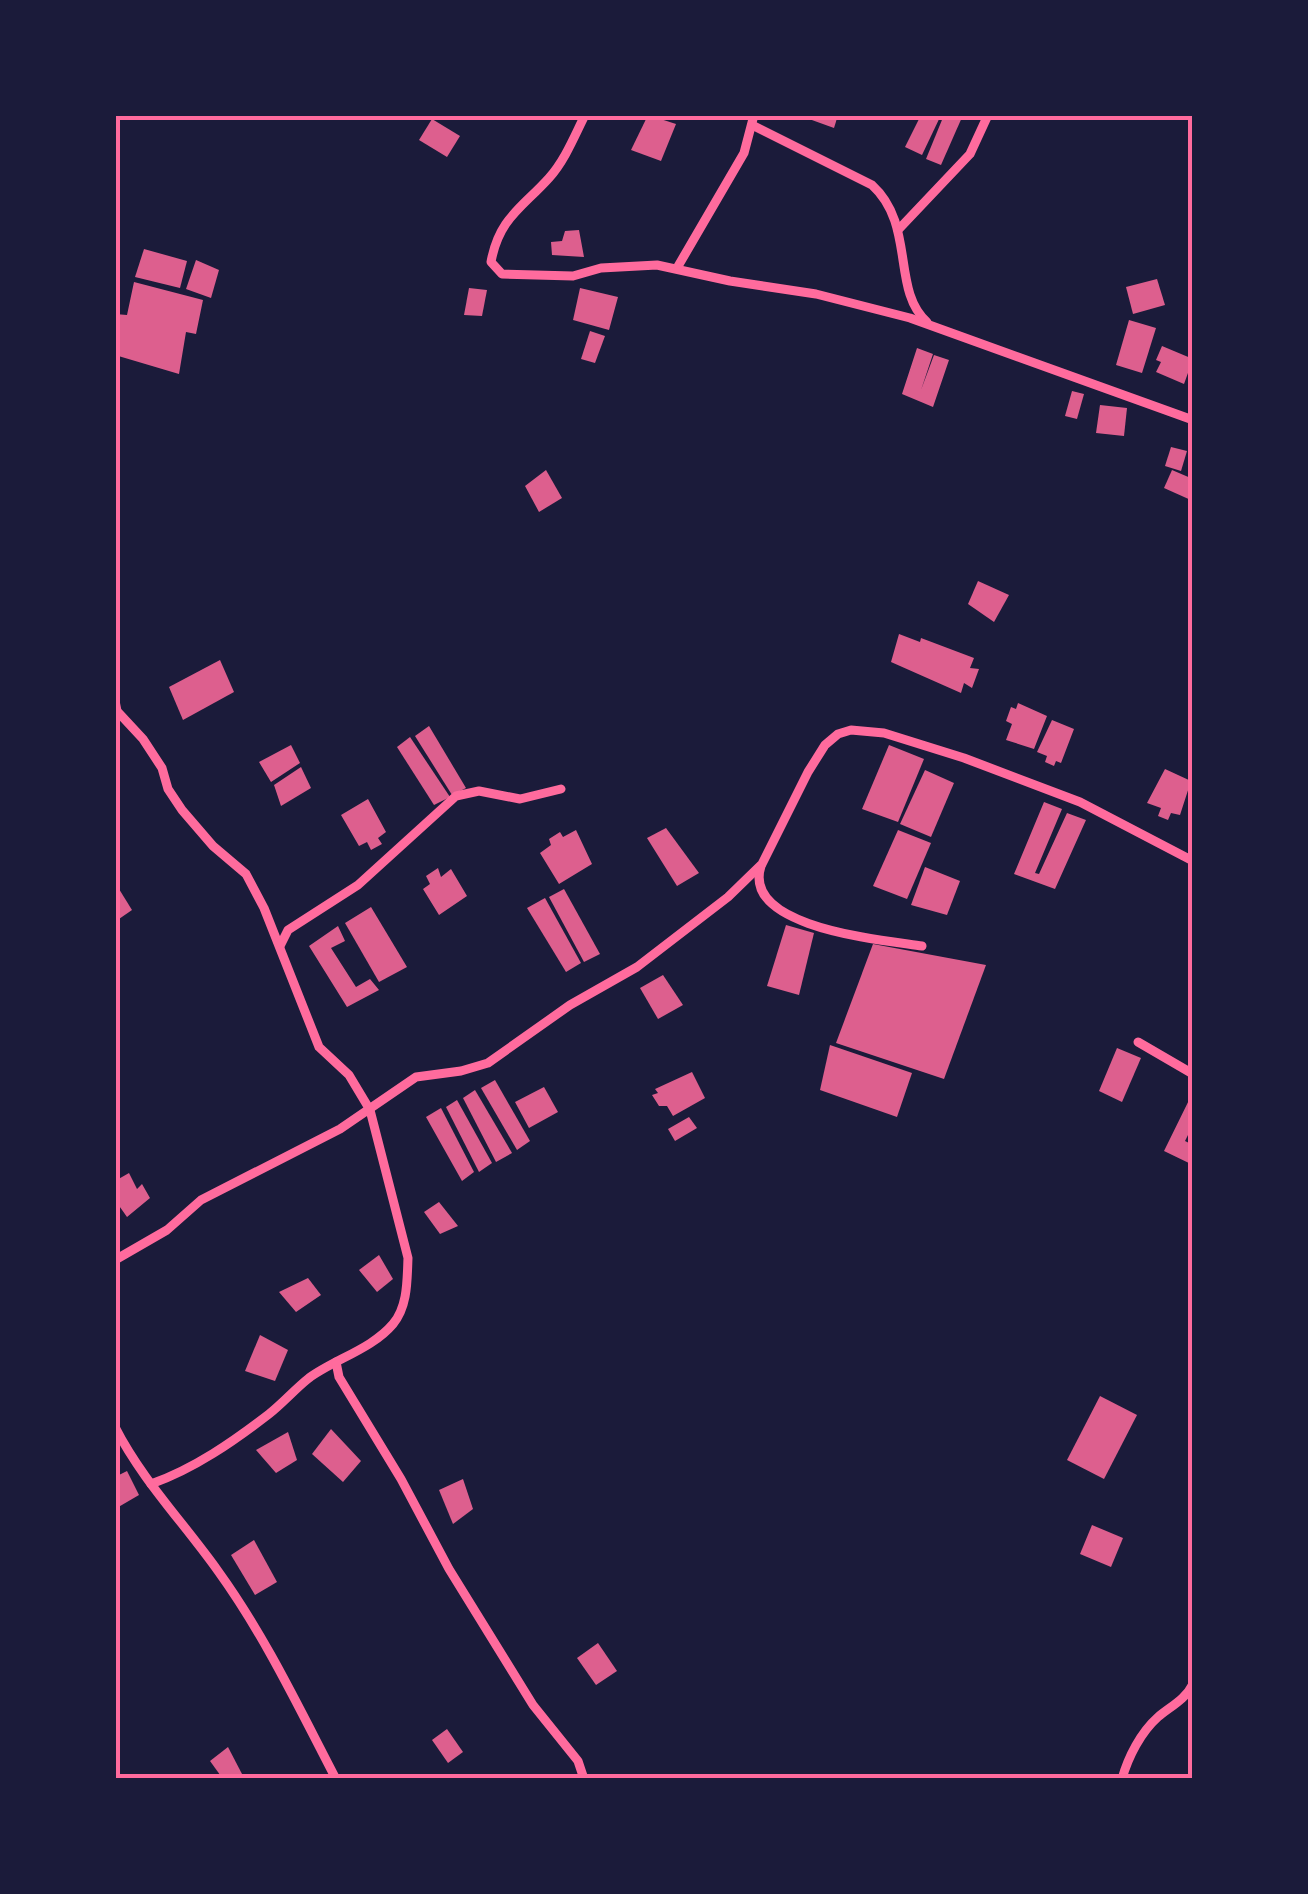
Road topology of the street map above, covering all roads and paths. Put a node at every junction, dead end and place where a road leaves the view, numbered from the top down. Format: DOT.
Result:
graph roads {
  1 [pos="585,115"];
  2 [pos="988,115"];
  3 [pos="753,120"];
  4 [pos="898,230"];
  5 [pos="677,268"];
  6 [pos="931,326"];
  7 [pos="1193,420"];
  8 [pos="115,701"];
  9 [pos="561,789"];
  10 [pos="1193,861"];
  11 [pos="762,864"];
  12 [pos="280,946"];
  13 [pos="922,946"];
  14 [pos="1138,1042"];
  15 [pos="1193,1074"];
  16 [pos="370,1110"];
  17 [pos="115,1260"];
  18 [pos="336,1362"];
  19 [pos="115,1427"];
  20 [pos="151,1484"];
  21 [pos="1193,1684"];
  22 [pos="336,1779"];
  23 [pos="584,1779"];
  24 [pos="1122,1779"];
  1 -- 5 [label="street"];
  2 -- 4 [label="street"];
  3 -- 4 [label="street"];
  3 -- 5 [label="street"];
  4 -- 6 [label="street"];
  5 -- 6 [label="street"];
  6 -- 7 [label="street"];
  8 -- 12 [label="street"];
  9 -- 12 [label="street"];
  10 -- 11 [label="street"];
  11 -- 13 [label="street"];
  11 -- 16 [label="street"];
  12 -- 16 [label="street"];
  14 -- 15 [label="street"];
  16 -- 17 [label="street"];
  16 -- 18 [label="street"];
  18 -- 20 [label="street"];
  18 -- 23 [label="street"];
  19 -- 20 [label="street"];
  20 -- 22 [label="street"];
  21 -- 24 [label="street"];
}
